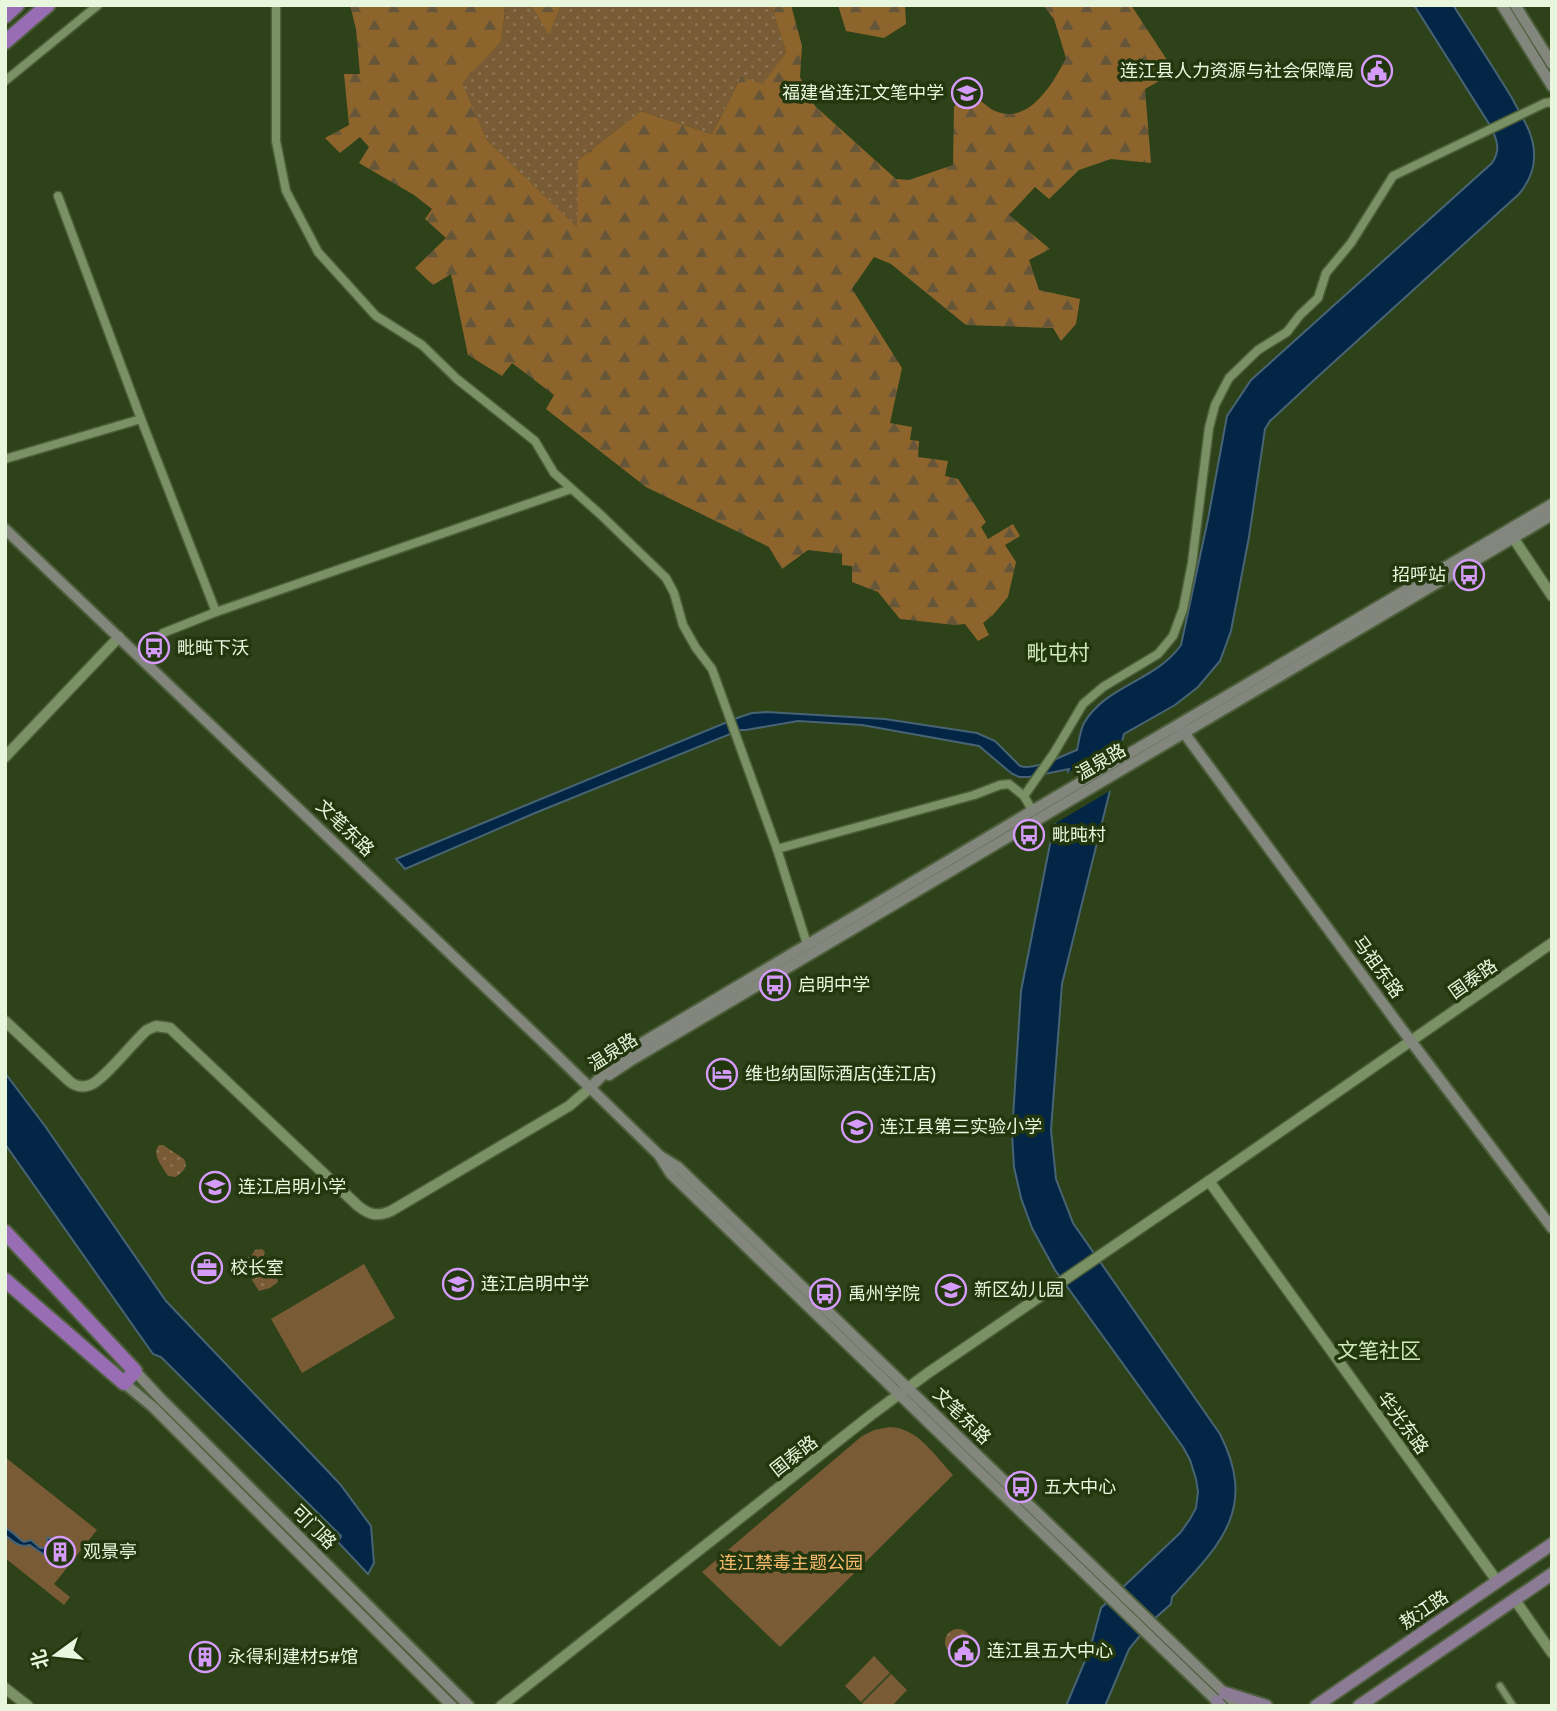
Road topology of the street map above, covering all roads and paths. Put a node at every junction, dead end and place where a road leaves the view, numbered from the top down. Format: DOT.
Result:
graph roads {
  1 [pos="18,5"];
  2 [pos="48,5"];
  3 [pos="98,5"];
  4 [pos="276,5"];
  5 [pos="1502,5"];
  6 [pos="1516,5"];
  7 [pos="5,16"];
  8 [pos="5,42"];
  9 [pos="1552,64"];
  10 [pos="5,81"];
  11 [pos="1552,86"];
  12 [pos="1552,102"];
  13 [pos="58,195"];
  14 [pos="141,419"];
  15 [pos="5,459"];
  16 [pos="572,489"];
  17 [pos="1552,504"];
  18 [pos="1552,515"];
  19 [pos="5,529"];
  20 [pos="1511,534"];
  21 [pos="1552,596"];
  22 [pos="216,612"];
  23 [pos="119,637"];
  24 [pos="151,645"];
  25 [pos="1182,729"];
  26 [pos="5,757"];
  27 [pos="1125,762"];
  28 [pos="1024,796"];
  29 [pos="1032,810"];
  30 [pos="777,849"];
  31 [pos="1552,943"];
  32 [pos="807,944"];
  33 [pos="5,1021"];
  34 [pos="1411,1041"];
  35 [pos="590,1088"];
  36 [pos="659,1155"];
  37 [pos="1209,1181"];
  38 [pos="1552,1228"];
  39 [pos="5,1233"];
  40 [pos="5,1280"];
  41 [pos="135,1371"];
  42 [pos="124,1383"];
  43 [pos="908,1388"];
  44 [pos="898,1395"];
  45 [pos="1552,1544"];
  46 [pos="1552,1574"];
  47 [pos="1497,1581"];
  48 [pos="1113,1593"];
  49 [pos="1515,1600"];
  50 [pos="1552,1653"];
  51 [pos="1500,1686"];
  52 [pos="5,1688"];
  53 [pos="1221,1701"];
  54 [pos="1320,1703"];
  55 [pos="28,1706"];
  56 [pos="452,1706"];
  57 [pos="469,1706"];
  58 [pos="501,1706"];
  59 [pos="1238,1706"];
  60 [pos="1266,1706"];
  61 [pos="1309,1706"];
  62 [pos="1359,1706"];
  63 [pos="1513,1706"];
  1 -- 7 [label="highway"];
  2 -- 8 [label="highway"];
  3 -- 10 [label="street"];
  4 -- 16 [label="street"];
  5 -- 11 [label="main road"];
  6 -- 9 [label="main road"];
  12 -- 28 [label="street"];
  13 -- 14 [label="street"];
  14 -- 15 [label="street"];
  14 -- 22 [label="street"];
  16 -- 22 [label="street"];
  16 -- 30 [label="street"];
  17 -- 20 [label="main road, 温泉路"];
  18 -- 20 [label="main road, 温泉路"];
  19 -- 23 [label="main road, 文笔东路"];
  20 -- 21 [label="street"];
  20 -- 25 [label="main road, 温泉路"];
  22 -- 24 [label="street"];
  23 -- 26 [label="street"];
  23 -- 35 [label="main road, 文笔东路"];
  25 -- 27 [label="main road, 温泉路"];
  25 -- 34 [label="main road, 马祖东路"];
  27 -- 29 [label="main road, 温泉路"];
  27 -- 35 [label="main road, 温泉路"];
  28 -- 29 [label="street"];
  28 -- 30 [label="street"];
  29 -- 32 [label="main road, 温泉路"];
  30 -- 32 [label="street"];
  31 -- 34 [label="street, 国泰路"];
  32 -- 35 [label="main road, 温泉路"];
  33 -- 35 [label="street"];
  34 -- 37 [label="street, 国泰路"];
  34 -- 38 [label="main road, 马祖东路"];
  35 -- 36 [label="main road, 文笔东路"];
  36 -- 43 [label="main road, 文笔东路"];
  36 -- 44 [label="main road, 文笔东路"];
  37 -- 43 [label="street, 国泰路"];
  37 -- 47 [label="street, 华光东路"];
  39 -- 41 [label="highway"];
  40 -- 42 [label="highway"];
  41 -- 42 [label="highway"];
  41 -- 57 [label="main road, 可门路"];
  42 -- 56 [label="main road, 可门路"];
  43 -- 44 [label="street, 国泰路"];
  43 -- 48 [label="main road, 文笔东路"];
  44 -- 48 [label="main road, 文笔东路"];
  44 -- 58 [label="street, 国泰路"];
  45 -- 47 [label="main road, 敖江路"];
  46 -- 49 [label="main road"];
  47 -- 54 [label="main road, 敖江路"];
  48 -- 53 [label="main road, 文笔东路"];
  49 -- 50 [label="street"];
  49 -- 62 [label="main road"];
  51 -- 63 [label="street"];
  52 -- 55 [label="street"];
  53 -- 59 [label="main road, 文笔东路"];
  53 -- 60 [label="main road"];
  54 -- 61 [label="main road, 敖江路"];
}
